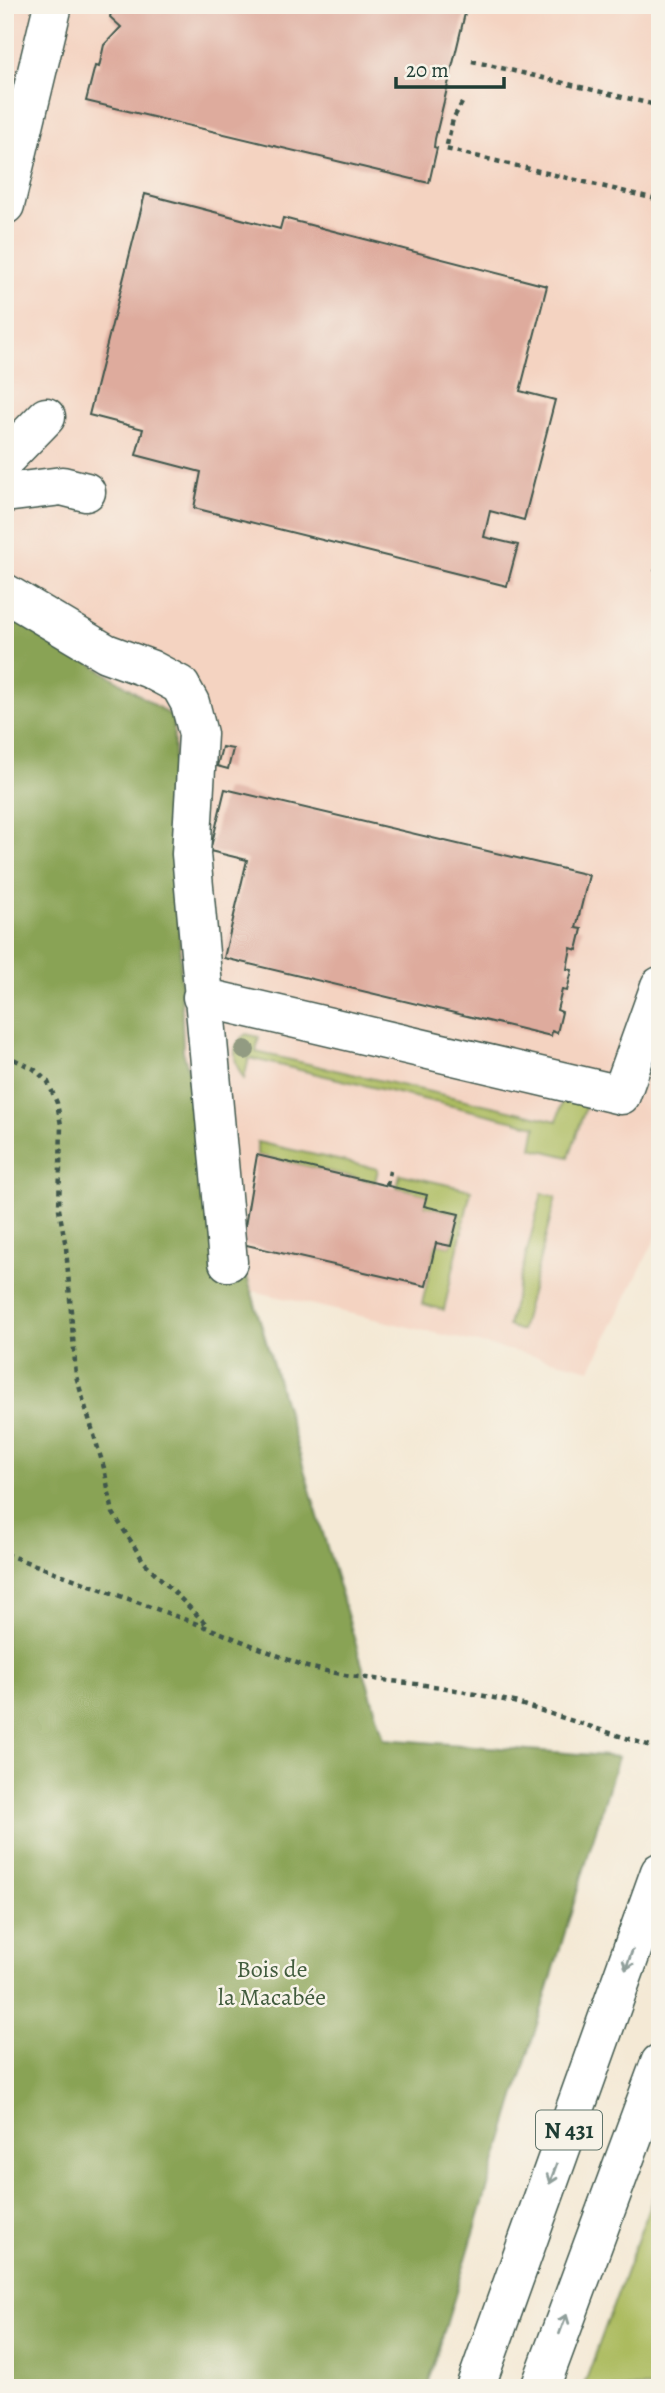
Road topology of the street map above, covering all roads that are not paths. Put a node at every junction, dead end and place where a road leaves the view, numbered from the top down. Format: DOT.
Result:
graph roads {
  1 [pos="53,5"];
  2 [pos="5,205"];
  3 [pos="46,417"];
  4 [pos="5,459"];
  5 [pos="86,492"];
  6 [pos="5,493"];
  7 [pos="5,593"];
  8 [pos="660,986"];
  9 [pos="202,997"];
  10 [pos="228,1262"];
  11 [pos="660,1872"];
  12 [pos="660,2063"];
  13 [pos="475,2388"];
  14 [pos="540,2388"];
  1 -- 2 [label="main road"];
  3 -- 4 [label="main road"];
  5 -- 6 [label="main road"];
  7 -- 9 [label="main road"];
  8 -- 9 [label="main road"];
  9 -- 10 [label="main road"];
  11 -- 13 [label="main road, N 431, one-way"];
  14 -- 12 [label="main road, N 431, one-way"];
}
